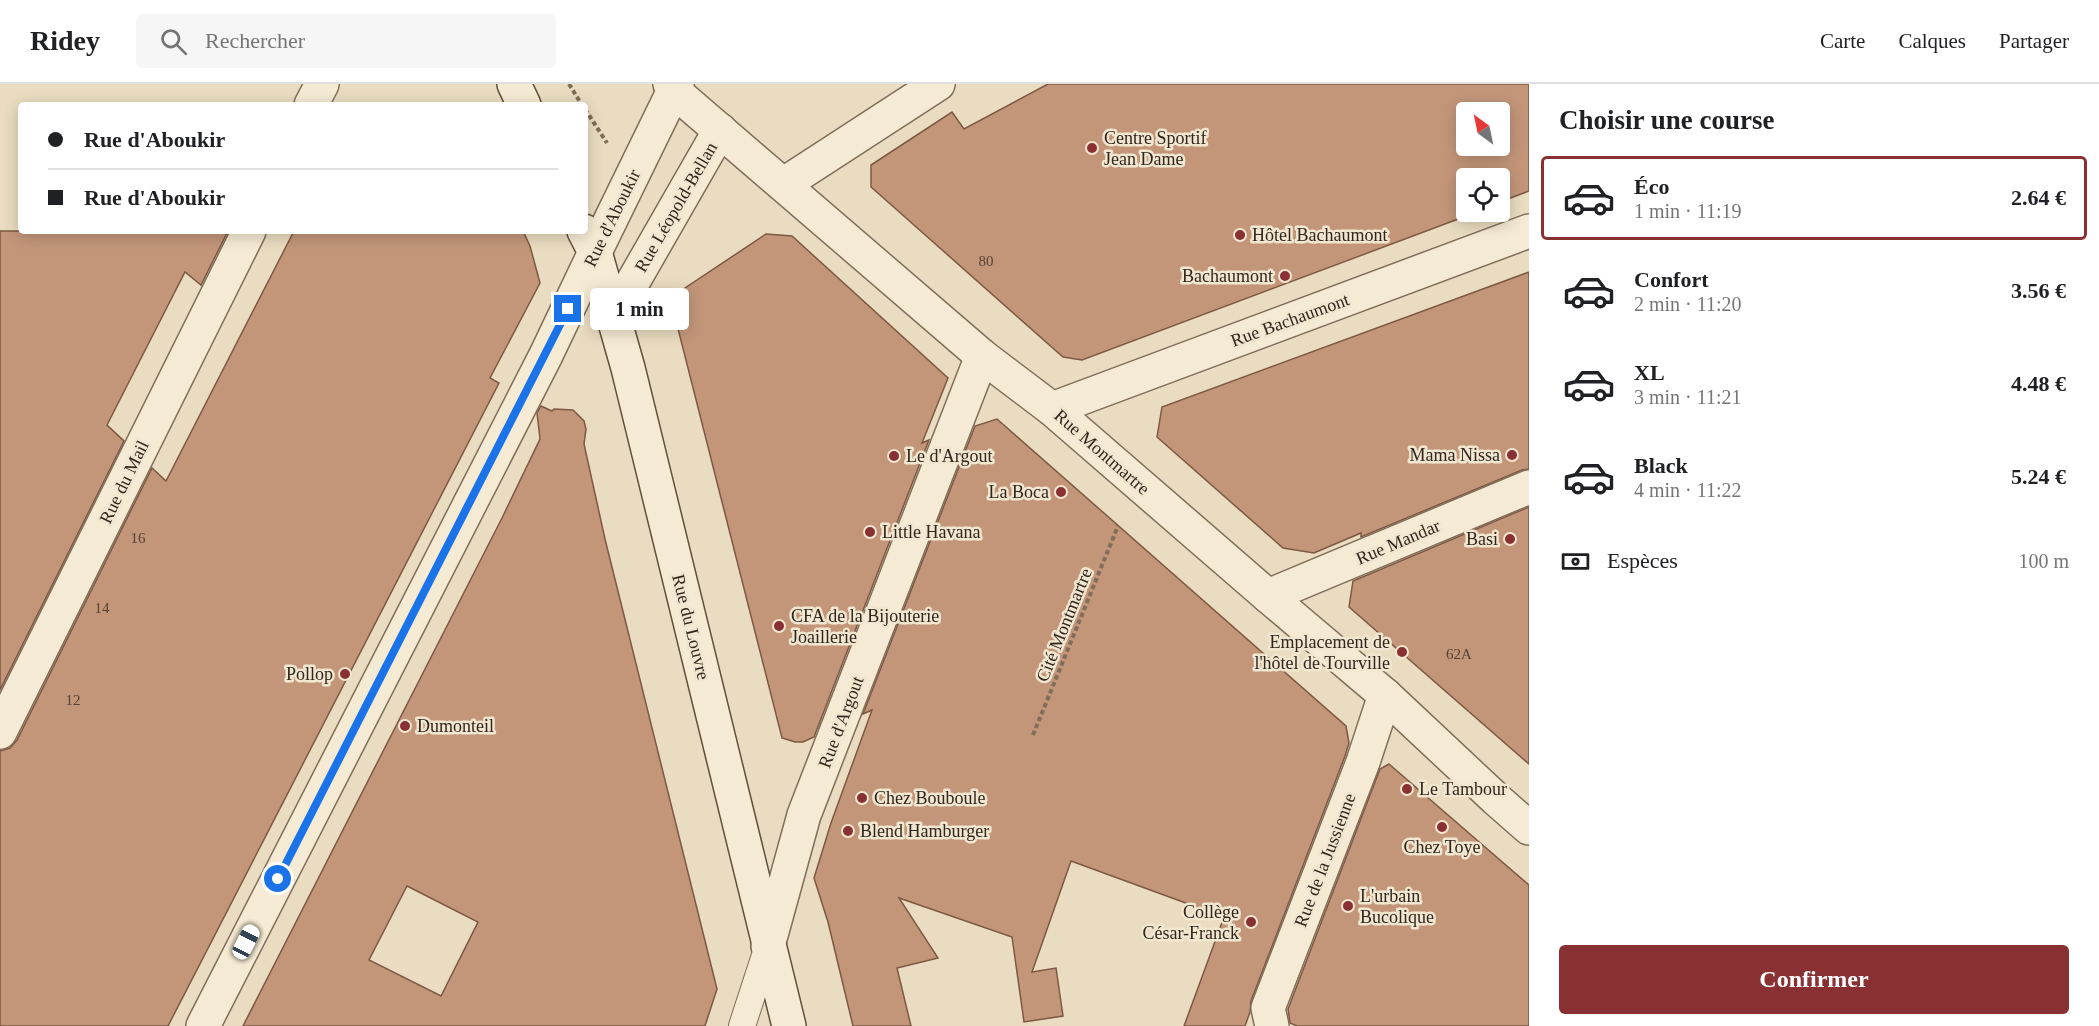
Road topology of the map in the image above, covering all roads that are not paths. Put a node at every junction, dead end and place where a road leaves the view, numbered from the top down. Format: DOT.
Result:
graph roads {
  1 [pos="322,84"];
  2 [pos="514,84"];
  3 [pos="938,84"];
  4 [pos="674,86"];
  5 [pos="313,102"];
  6 [pos="523,102"];
  7 [pos="720,130"];
  8 [pos="784,184"];
  9 [pos="1529,231"];
  10 [pos="248,234"];
  11 [pos="590,242"];
  12 [pos="614,315"];
  13 [pos="982,356"];
  14 [pos="1052,409"];
  15 [pos="1529,487"];
  16 [pos="1268,596"];
  17 [pos="1385,695"];
  18 [pos="0,732"];
  19 [pos="1529,828"];
  20 [pos="768,946"];
  21 [pos="203,1026"];
  22 [pos="742,1026"];
  23 [pos="789,1026"];
  24 [pos="1272,1026"];
  1 -- 5 [label="street"];
  2 -- 6 [label="street"];
  3 -- 8 [label="street"];
  4 -- 7 [label="street, Rue Montmartre"];
  4 -- 11 [label="street, Rue d'Aboukir"];
  7 -- 8 [label="street, Rue Montmartre"];
  7 -- 12 [label="street, Rue Léopold-Bellan"];
  8 -- 13 [label="street, Rue Montmartre"];
  9 -- 14 [label="street, Rue Bachaumont"];
  10 -- 18 [label="street, Rue du Mail"];
  11 -- 12 [label="street, Rue du Louvre"];
  11 -- 21 [label="street, Rue d'Aboukir"];
  12 -- 20 [label="street, Rue du Louvre"];
  13 -- 14 [label="street, Rue Montmartre"];
  13 -- 20 [label="street, Rue d'Argout"];
  14 -- 16 [label="street, Rue Montmartre"];
  15 -- 16 [label="street, Rue Mandar"];
  16 -- 17 [label="street, Rue Montmartre"];
  17 -- 19 [label="street, Rue Montmartre"];
  17 -- 24 [label="street, Rue de la Jussienne"];
  20 -- 22 [label="lane, Rue d'Argout"];
  20 -- 23 [label="street, Rue du Louvre"];
}
